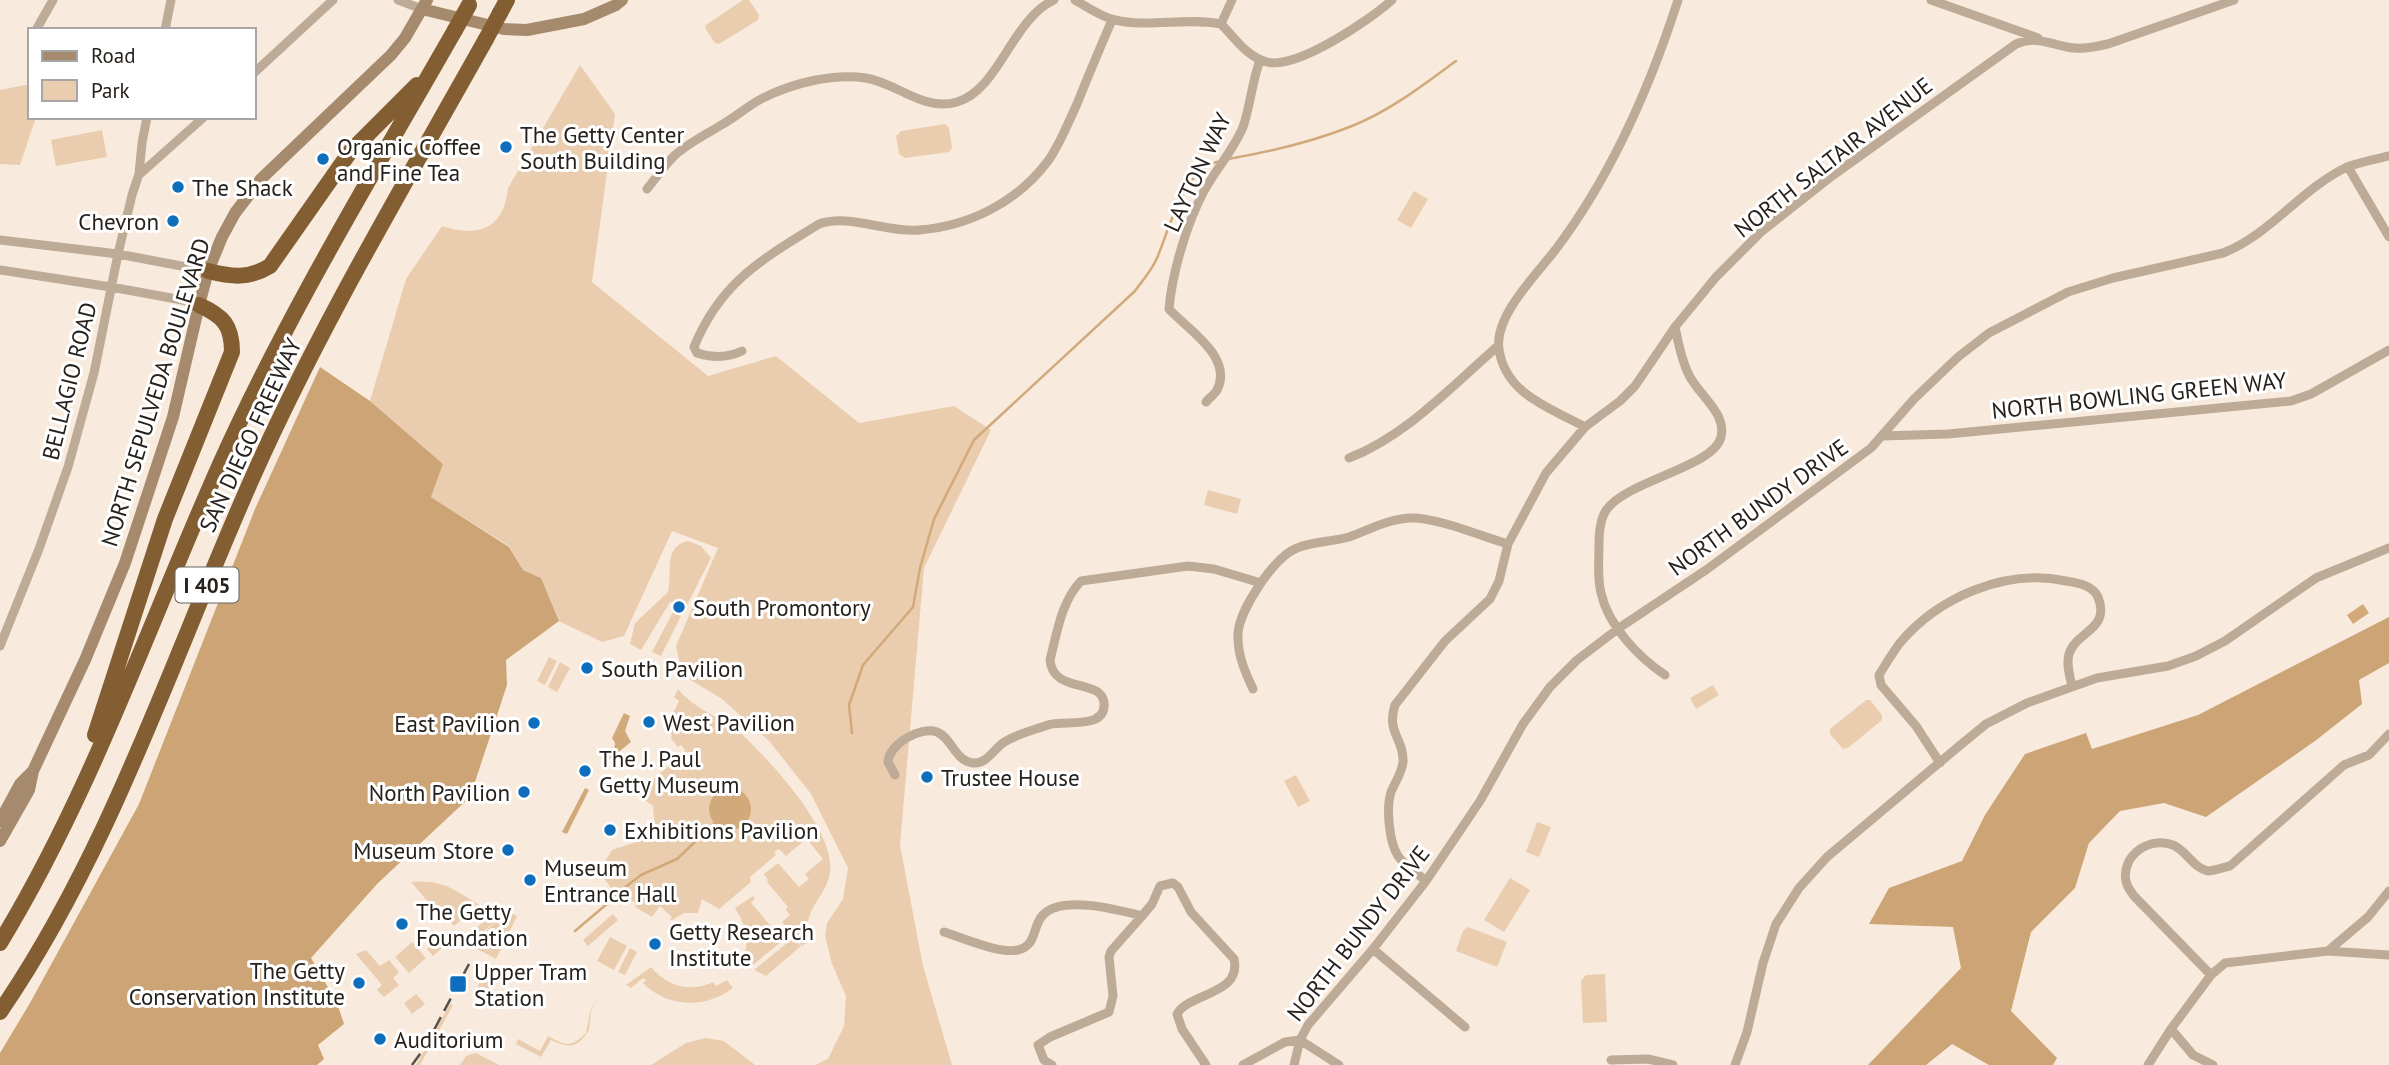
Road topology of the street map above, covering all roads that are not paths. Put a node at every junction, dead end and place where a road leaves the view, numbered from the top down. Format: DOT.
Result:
graph roads {
  1 [pos="53,0"];
  2 [pos="171,0"];
  3 [pos="333,0"];
  4 [pos="398,0"];
  5 [pos="622,0"];
  6 [pos="1054,0"];
  7 [pos="1075,0"];
  8 [pos="1232,0"];
  9 [pos="1392,0"];
  10 [pos="1678,0"];
  11 [pos="1931,0"];
  12 [pos="2234,0"];
  13 [pos="470,2"];
  14 [pos="424,5"];
  15 [pos="498,6"];
  16 [pos="1112,20"];
  17 [pos="1221,24"];
  18 [pos="37,28"];
  19 [pos="165,28"];
  20 [pos="481,37"];
  21 [pos="2040,39"];
  22 [pos="1260,60"];
  23 [pos="433,68"];
  24 [pos="256,71"];
  25 [pos="147,119"];
  26 [pos="202,119"];
  27 [pos="2389,156"];
  28 [pos="2348,167"];
  29 [pos="139,174"];
  30 [pos="647,189"];
  31 [pos="2389,237"];
  32 [pos="0,240"];
  33 [pos="118,254"];
  34 [pos="0,270"];
  35 [pos="208,271"];
  36 [pos="111,287"];
  37 [pos="199,305"];
  38 [pos="1675,327"];
  39 [pos="1498,346"];
  40 [pos="2389,350"];
  41 [pos="742,351"];
  42 [pos="1206,402"];
  43 [pos="1586,427"];
  44 [pos="1882,436"];
  45 [pos="1349,458"];
  46 [pos="1508,544"];
  47 [pos="2389,548"];
  48 [pos="1261,583"];
  49 [pos="1619,628"];
  50 [pos="0,646"];
  51 [pos="1665,675"];
  52 [pos="2072,686"];
  53 [pos="1253,689"];
  54 [pos="2389,734"];
  55 [pos="1940,764"];
  56 [pos="33,771"];
  57 [pos="895,775"];
  58 [pos="70,814"];
  59 [pos="0,821"];
  60 [pos="0,841"];
  61 [pos="1426,881"];
  62 [pos="2389,891"];
  63 [pos="1142,916"];
  64 [pos="944,932"];
  65 [pos="0,943"];
  66 [pos="1373,949"];
  67 [pos="2328,951"];
  68 [pos="2389,955"];
  69 [pos="2211,975"];
  70 [pos="0,994"];
  71 [pos="0,1013"];
  72 [pos="1465,1027"];
  73 [pos="2171,1029"];
  74 [pos="1300,1040"];
  75 [pos="1611,1060"];
  76 [pos="1052,1065"];
  77 [pos="1206,1065"];
  78 [pos="1243,1065"];
  79 [pos="1294,1065"];
  80 [pos="1339,1065"];
  81 [pos="1673,1065"];
  82 [pos="1735,1065"];
  83 [pos="2148,1065"];
  84 [pos="2213,1065"];
  1 -- 18 [label="street"];
  2 -- 19 [label="street"];
  3 -- 24 [label="street"];
  4 -- 14 [label="street"];
  5 -- 14 [label="main road"];
  6 -- 30 [label="street"];
  7 -- 16 [label="street"];
  8 -- 17 [label="street"];
  9 -- 22 [label="street"];
  10 -- 39 [label="street"];
  11 -- 21 [label="street"];
  12 -- 21 [label="street"];
  13 -- 23 [label="highway, SAN DIEGO FREEWAY / I 405, bridge"];
  14 -- 35 [label="main road, NORTH SEPULVEDA BOULEVARD"];
  15 -- 20 [label="highway, SAN DIEGO FREEWAY / I 405, bridge"];
  16 -- 17 [label="street"];
  16 -- 41 [label="street"];
  17 -- 22 [label="street"];
  20 -- 70 [label="highway"];
  20 -- 71 [label="highway, SAN DIEGO FREEWAY / I 405"];
  21 -- 38 [label="street, NORTH SALTAIR AVENUE"];
  22 -- 42 [label="street, LAYTON WAY"];
  23 -- 35 [label="highway"];
  23 -- 58 [label="highway, SAN DIEGO FREEWAY / I 405"];
  25 -- 29 [label="street, BELLAGIO ROAD"];
  26 -- 29 [label="street"];
  27 -- 28 [label="street, NORTH BUNDY DRIVE"];
  28 -- 31 [label="street"];
  28 -- 44 [label="street, NORTH BUNDY DRIVE"];
  29 -- 33 [label="street, BELLAGIO ROAD"];
  32 -- 33 [label="street"];
  33 -- 35 [label="street"];
  33 -- 36 [label="street, BELLAGIO ROAD"];
  34 -- 36 [label="street"];
  35 -- 37 [label="main road, NORTH SEPULVEDA BOULEVARD"];
  36 -- 37 [label="street"];
  36 -- 50 [label="street, BELLAGIO ROAD"];
  37 -- 56 [label="main road, NORTH SEPULVEDA BOULEVARD"];
  37 -- 58 [label="highway"];
  38 -- 43 [label="street, NORTH SALTAIR AVENUE"];
  38 -- 49 [label="street"];
  39 -- 43 [label="street"];
  39 -- 45 [label="street"];
  40 -- 44 [label="street, NORTH BOWLING GREEN WAY"];
  43 -- 46 [label="street, NORTH SALTAIR AVENUE"];
  44 -- 49 [label="street, NORTH BUNDY DRIVE"];
  46 -- 48 [label="street"];
  46 -- 61 [label="street, NORTH SALTAIR AVENUE"];
  47 -- 52 [label="street"];
  48 -- 53 [label="street"];
  48 -- 57 [label="street"];
  49 -- 51 [label="street"];
  49 -- 61 [label="street, NORTH BUNDY DRIVE"];
  52 -- 55 [label="street"];
  52 -- 55 [label="street"];
  54 -- 69 [label="street"];
  55 -- 82 [label="street"];
  56 -- 59 [label="main road, NORTH SEPULVEDA BOULEVARD"];
  56 -- 60 [label="main road, NORTH SEPULVEDA BOULEVARD"];
  58 -- 65 [label="highway, SAN DIEGO FREEWAY / I 405"];
  61 -- 66 [label="street, NORTH BUNDY DRIVE"];
  62 -- 67 [label="street"];
  63 -- 64 [label="street"];
  63 -- 76 [label="street"];
  63 -- 77 [label="street"];
  66 -- 72 [label="street"];
  66 -- 74 [label="street, NORTH BUNDY DRIVE"];
  67 -- 68 [label="street"];
  67 -- 69 [label="street"];
  69 -- 73 [label="street"];
  73 -- 83 [label="street"];
  73 -- 84 [label="street"];
  74 -- 78 [label="street"];
  74 -- 79 [label="street, NORTH BUNDY DRIVE"];
  74 -- 80 [label="street"];
  75 -- 81 [label="street"];
}
